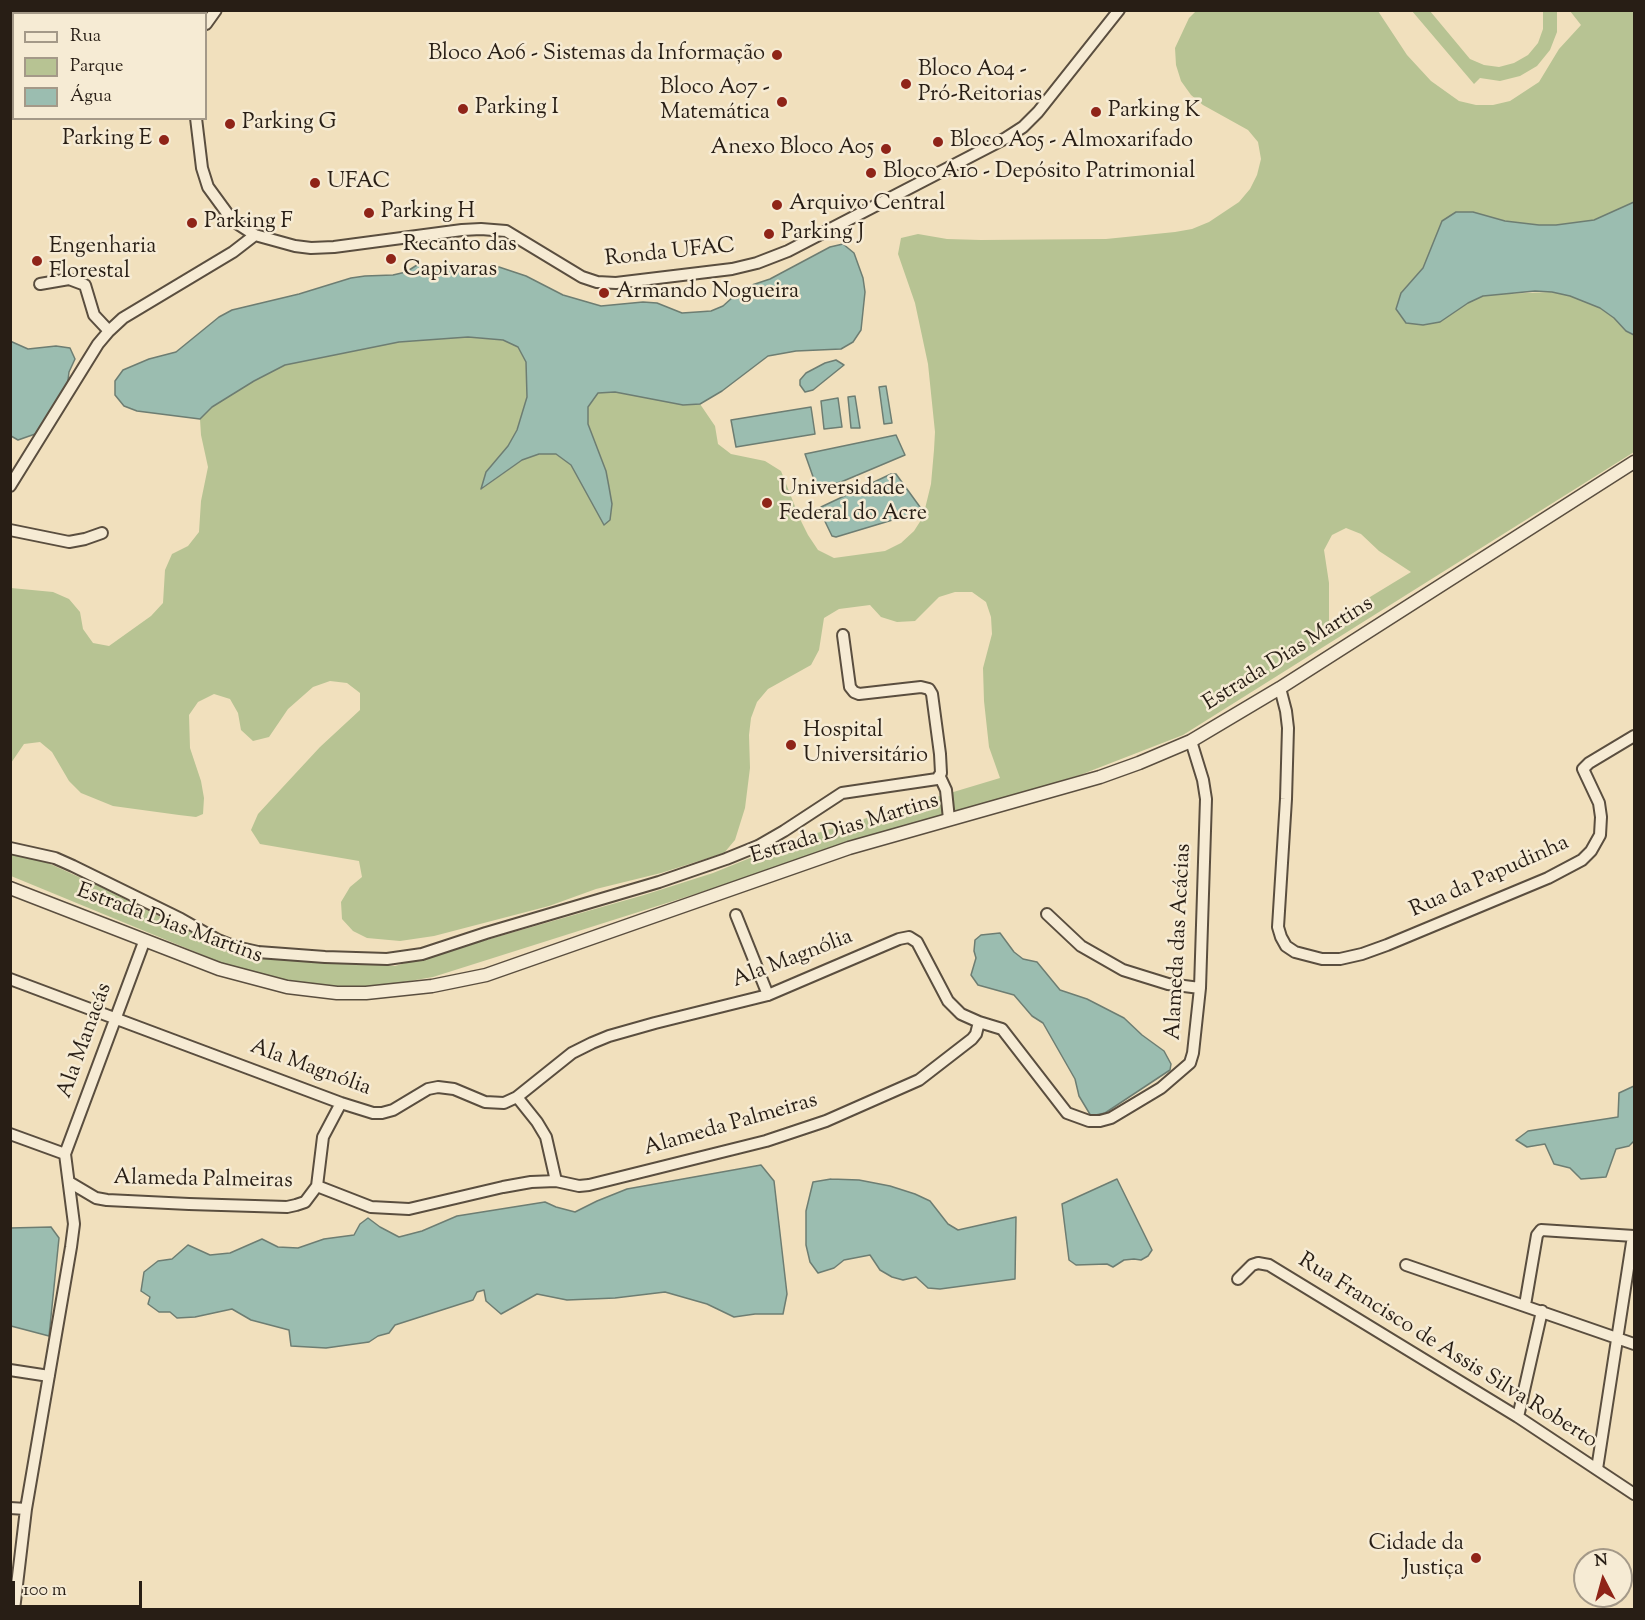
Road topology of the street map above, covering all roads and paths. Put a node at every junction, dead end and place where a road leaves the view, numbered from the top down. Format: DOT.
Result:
graph roads {
  1 [pos="216,10"];
  2 [pos="1119,10"];
  3 [pos="207,23"];
  4 [pos="196,120"];
  5 [pos="255,235"];
  6 [pos="40,284"];
  7 [pos="109,330"];
  8 [pos="1635,462"];
  9 [pos="10,486"];
  10 [pos="10,530"];
  11 [pos="102,533"];
  12 [pos="843,635"];
  13 [pos="1280,688"];
  14 [pos="1635,736"];
  15 [pos="1191,741"];
  16 [pos="940,777"];
  17 [pos="949,819"];
  18 [pos="10,848"];
  19 [pos="10,888"];
  20 [pos="1047,914"];
  21 [pos="736,915"];
  22 [pos="144,942"];
  23 [pos="889,943"];
  24 [pos="10,979"];
  25 [pos="1200,988"];
  26 [pos="768,995"];
  27 [pos="116,1017"];
  28 [pos="979,1022"];
  29 [pos="517,1097"];
  30 [pos="341,1102"];
  31 [pos="10,1134"];
  32 [pos="65,1154"];
  33 [pos="556,1181"];
  34 [pos="69,1182"];
  35 [pos="317,1186"];
  36 [pos="1634,1236"];
  37 [pos="1406,1265"];
  38 [pos="1631,1277"];
  39 [pos="1238,1279"];
  40 [pos="1525,1305"];
  41 [pos="1542,1311"];
  42 [pos="1618,1338"];
  43 [pos="1635,1344"];
  44 [pos="10,1370"];
  45 [pos="49,1376"];
  46 [pos="1518,1417"];
  47 [pos="1597,1469"];
  48 [pos="1635,1494"];
  49 [pos="10,1508"];
  50 [pos="26,1509"];
  51 [pos="14,1610"];
  1 -- 3 [label="street"];
  2 -- 5 [label="street, Ronda UFAC"];
  4 -- 5 [label="street, Ronda UFAC"];
  5 -- 7 [label="street"];
  6 -- 7 [label="street"];
  7 -- 9 [label="street"];
  8 -- 13 [label="street, Estrada Dias Martins"];
  10 -- 11 [label="street"];
  12 -- 16 [label="street"];
  13 -- 14 [label="street, Rua da Papudinha"];
  13 -- 15 [label="street, Estrada Dias Martins"];
  15 -- 17 [label="street, Estrada Dias Martins"];
  15 -- 25 [label="street, Alameda das Acácias"];
  16 -- 17 [label="street"];
  16 -- 18 [label="street"];
  17 -- 22 [label="street, Estrada Dias Martins"];
  19 -- 22 [label="street, Estrada Dias Martins"];
  20 -- 25 [label="street"];
  21 -- 26 [label="street"];
  22 -- 27 [label="street, Ala Manacás"];
  23 -- 26 [label="street, Ala Magnólia"];
  23 -- 28 [label="street, Alameda das Acácias"];
  24 -- 27 [label="street, Ala Magnólia"];
  25 -- 28 [label="street, Alameda das Acácias"];
  26 -- 29 [label="street, Ala Magnólia"];
  27 -- 30 [label="street, Ala Magnólia"];
  27 -- 32 [label="street, Ala Manacás"];
  28 -- 33 [label="street, Alameda Palmeiras"];
  29 -- 30 [label="street, Ala Magnólia"];
  29 -- 33 [label="street"];
  30 -- 35 [label="street, Alameda Palmeiras"];
  31 -- 32 [label="street"];
  32 -- 34 [label="street"];
  33 -- 35 [label="street, Alameda Palmeiras"];
  34 -- 35 [label="street, Alameda Palmeiras"];
  34 -- 45 [label="street"];
  36 -- 38 [label="street"];
  36 -- 40 [label="street"];
  37 -- 40 [label="street"];
  38 -- 42 [label="street"];
  39 -- 46 [label="street, Rua Francisco de Assis Silva Roberto"];
  40 -- 41 [label="street"];
  41 -- 42 [label="street"];
  41 -- 46 [label="street"];
  42 -- 43 [label="street"];
  42 -- 47 [label="street"];
  44 -- 45 [label="street"];
  45 -- 50 [label="street"];
  46 -- 47 [label="street, Rua Francisco de Assis Silva Roberto"];
  47 -- 48 [label="street, Rua Francisco de Assis Silva Roberto"];
  49 -- 50 [label="street"];
  50 -- 51 [label="street"];
}
